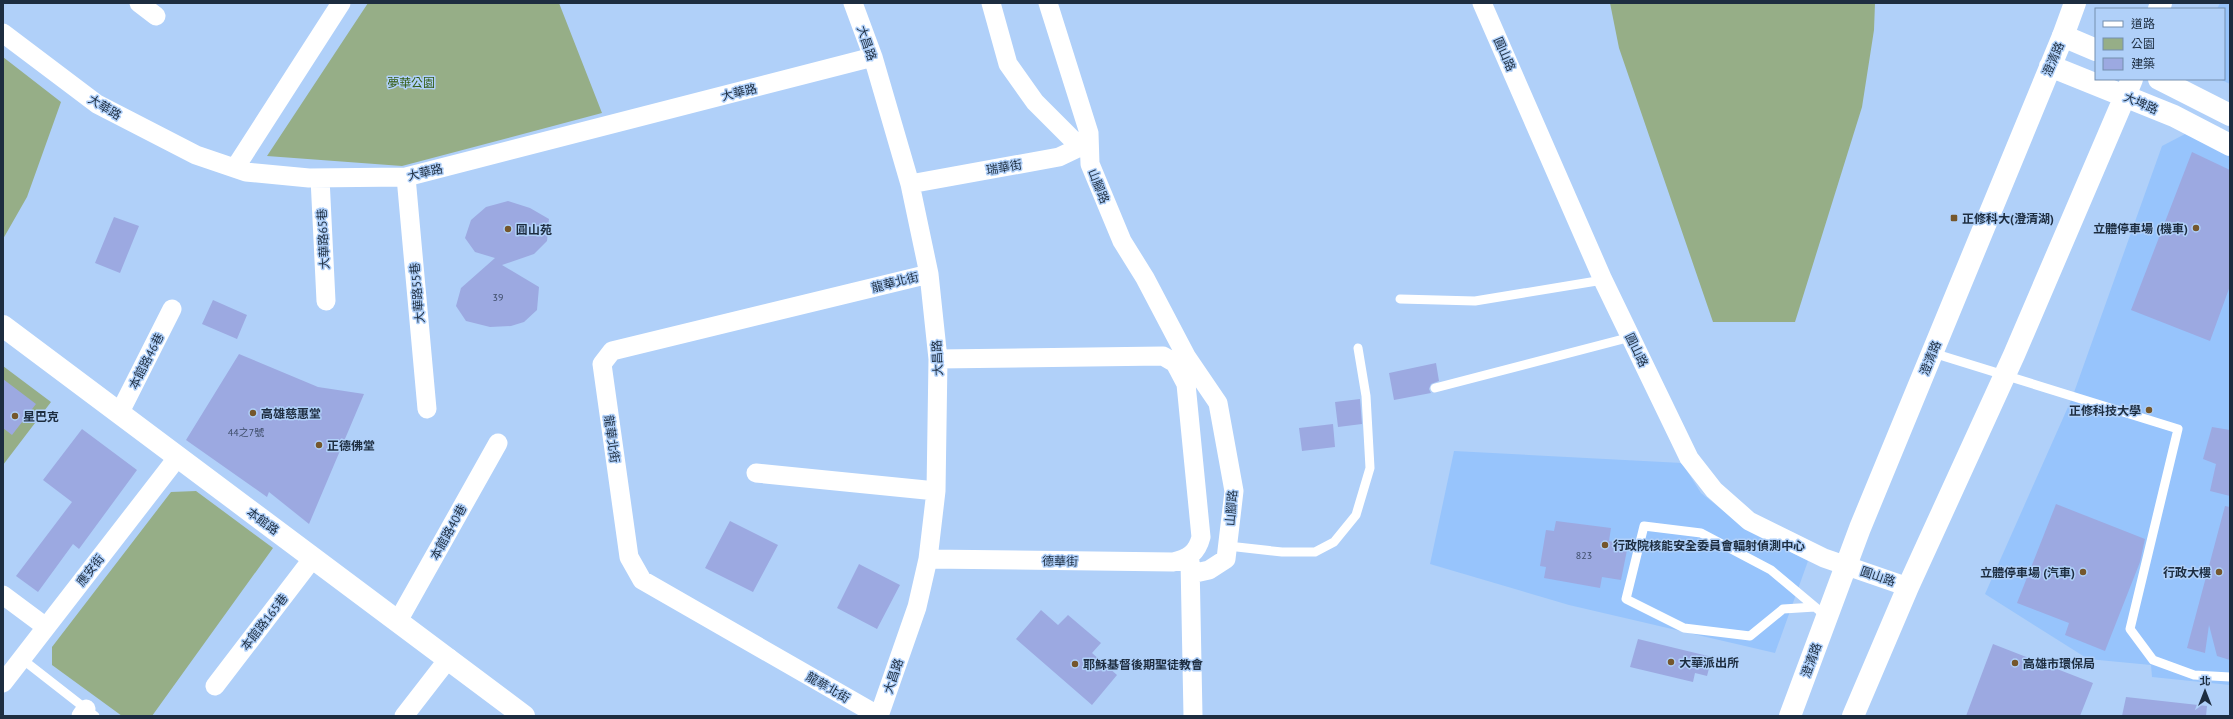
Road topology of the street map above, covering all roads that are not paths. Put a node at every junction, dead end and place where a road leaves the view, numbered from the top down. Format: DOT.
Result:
graph roads {
  1 [pos="139,3"];
  2 [pos="341,3"];
  3 [pos="853,3"];
  4 [pos="991,3"];
  5 [pos="1048,3"];
  6 [pos="1482,3"];
  7 [pos="2075,3"];
  8 [pos="156,16"];
  9 [pos="3,33"];
  10 [pos="2063,36"];
  11 [pos="2095,50"];
  12 [pos="873,57"];
  13 [pos="2050,66"];
  14 [pos="2095,78"];
  15 [pos="2103,80"];
  16 [pos="2161,80"];
  17 [pos="2129,87"];
  18 [pos="2230,116"];
  19 [pos="1085,140"];
  20 [pos="2230,145"];
  21 [pos="235,168"];
  22 [pos="406,177"];
  23 [pos="320,178"];
  24 [pos="910,184"];
  25 [pos="928,274"];
  26 [pos="1604,280"];
  27 [pos="1400,299"];
  28 [pos="326,301"];
  29 [pos="172,309"];
  30 [pos="3,326"];
  31 [pos="1631,337"];
  32 [pos="1358,348"];
  33 [pos="1932,353"];
  34 [pos="1186,356"];
  35 [pos="938,359"];
  36 [pos="2004,376"];
  37 [pos="1186,384"];
  38 [pos="1435,388"];
  39 [pos="427,409"];
  40 [pos="119,414"];
  41 [pos="498,443"];
  42 [pos="178,458"];
  43 [pos="756,473"];
  44 [pos="936,491"];
  45 [pos="1228,546"];
  46 [pos="313,558"];
  47 [pos="928,559"];
  48 [pos="1191,565"];
  49 [pos="1846,565"];
  50 [pos="1908,587"];
  51 [pos="3,595"];
  52 [pos="1821,612"];
  53 [pos="398,621"];
  54 [pos="46,627"];
  55 [pos="449,658"];
  56 [pos="22,659"];
  57 [pos="2230,677"];
  58 [pos="3,683"];
  59 [pos="215,686"];
  60 [pos="87,714"];
  61 [pos="404,716"];
  62 [pos="524,716"];
  63 [pos="879,716"];
  64 [pos="1192,716"];
  65 [pos="1790,716"];
  66 [pos="1854,716"];
  1 -- 8 [label="street"];
  2 -- 21 [label="street"];
  3 -- 12 [label="street, 大昌路"];
  4 -- 19 [label="street"];
  5 -- 19 [label="street, 山腳路"];
  6 -- 26 [label="street, 圓山路"];
  7 -- 10 [label="main road, 澄清路"];
  9 -- 21 [label="street, 大華路"];
  10 -- 11 [label="main road"];
  10 -- 13 [label="main road, 澄清路"];
  12 -- 22 [label="street, 大華路"];
  12 -- 24 [label="street, 大昌路"];
  13 -- 14 [label="main road, 大埤路"];
  13 -- 33 [label="main road, 澄清路"];
  15 -- 17 [label="main road, 大埤路"];
  16 -- 18 [label="main road"];
  17 -- 20 [label="main road, 大埤路"];
  17 -- 36 [label="main road"];
  19 -- 24 [label="street, 瑞華街"];
  19 -- 34 [label="street, 山腳路"];
  21 -- 23 [label="street, 大華路"];
  22 -- 23 [label="street, 大華路"];
  22 -- 39 [label="street, 大華路55巷"];
  23 -- 28 [label="street, 大華路65巷"];
  24 -- 25 [label="street, 大昌路"];
  25 -- 35 [label="street, 大昌路"];
  25 -- 63 [label="street, 龍華北街"];
  26 -- 27 [label="lane"];
  26 -- 31 [label="street, 圓山路"];
  29 -- 40 [label="street, 本館路46巷"];
  30 -- 40 [label="main road, 本館路"];
  31 -- 38 [label="lane"];
  31 -- 49 [label="street, 圓山路"];
  32 -- 45 [label="lane"];
  33 -- 36 [label="lane"];
  33 -- 49 [label="main road, 澄清路"];
  34 -- 37 [label="street, 山腳路"];
  34 -- 45 [label="street, 山腳路"];
  35 -- 37 [label="street"];
  35 -- 44 [label="street, 大昌路"];
  36 -- 50 [label="main road"];
  36 -- 57 [label="lane"];
  37 -- 48 [label="street, 山腳路"];
  40 -- 42 [label="main road, 本館路"];
  41 -- 53 [label="street, 本館路40巷"];
  42 -- 46 [label="main road, 本館路"];
  42 -- 54 [label="street, 應安街"];
  43 -- 44 [label="street"];
  44 -- 47 [label="street, 大昌路"];
  45 -- 48 [label="street, 山腳路"];
  46 -- 53 [label="main road, 本館路"];
  46 -- 59 [label="street, 本館路165巷"];
  47 -- 48 [label="street, 德華街"];
  47 -- 63 [label="street, 大昌路"];
  48 -- 64 [label="street"];
  49 -- 50 [label="street, 圓山路"];
  49 -- 52 [label="main road, 澄清路"];
  50 -- 66 [label="main road"];
  51 -- 54 [label="street"];
  52 -- 52 [label="lane"];
  52 -- 65 [label="main road, 澄清路"];
  53 -- 55 [label="main road, 本館路"];
  54 -- 56 [label="street, 應安街"];
  55 -- 61 [label="street"];
  55 -- 62 [label="main road, 本館路"];
  56 -- 58 [label="street, 應安街"];
  56 -- 60 [label="lane"];
}
